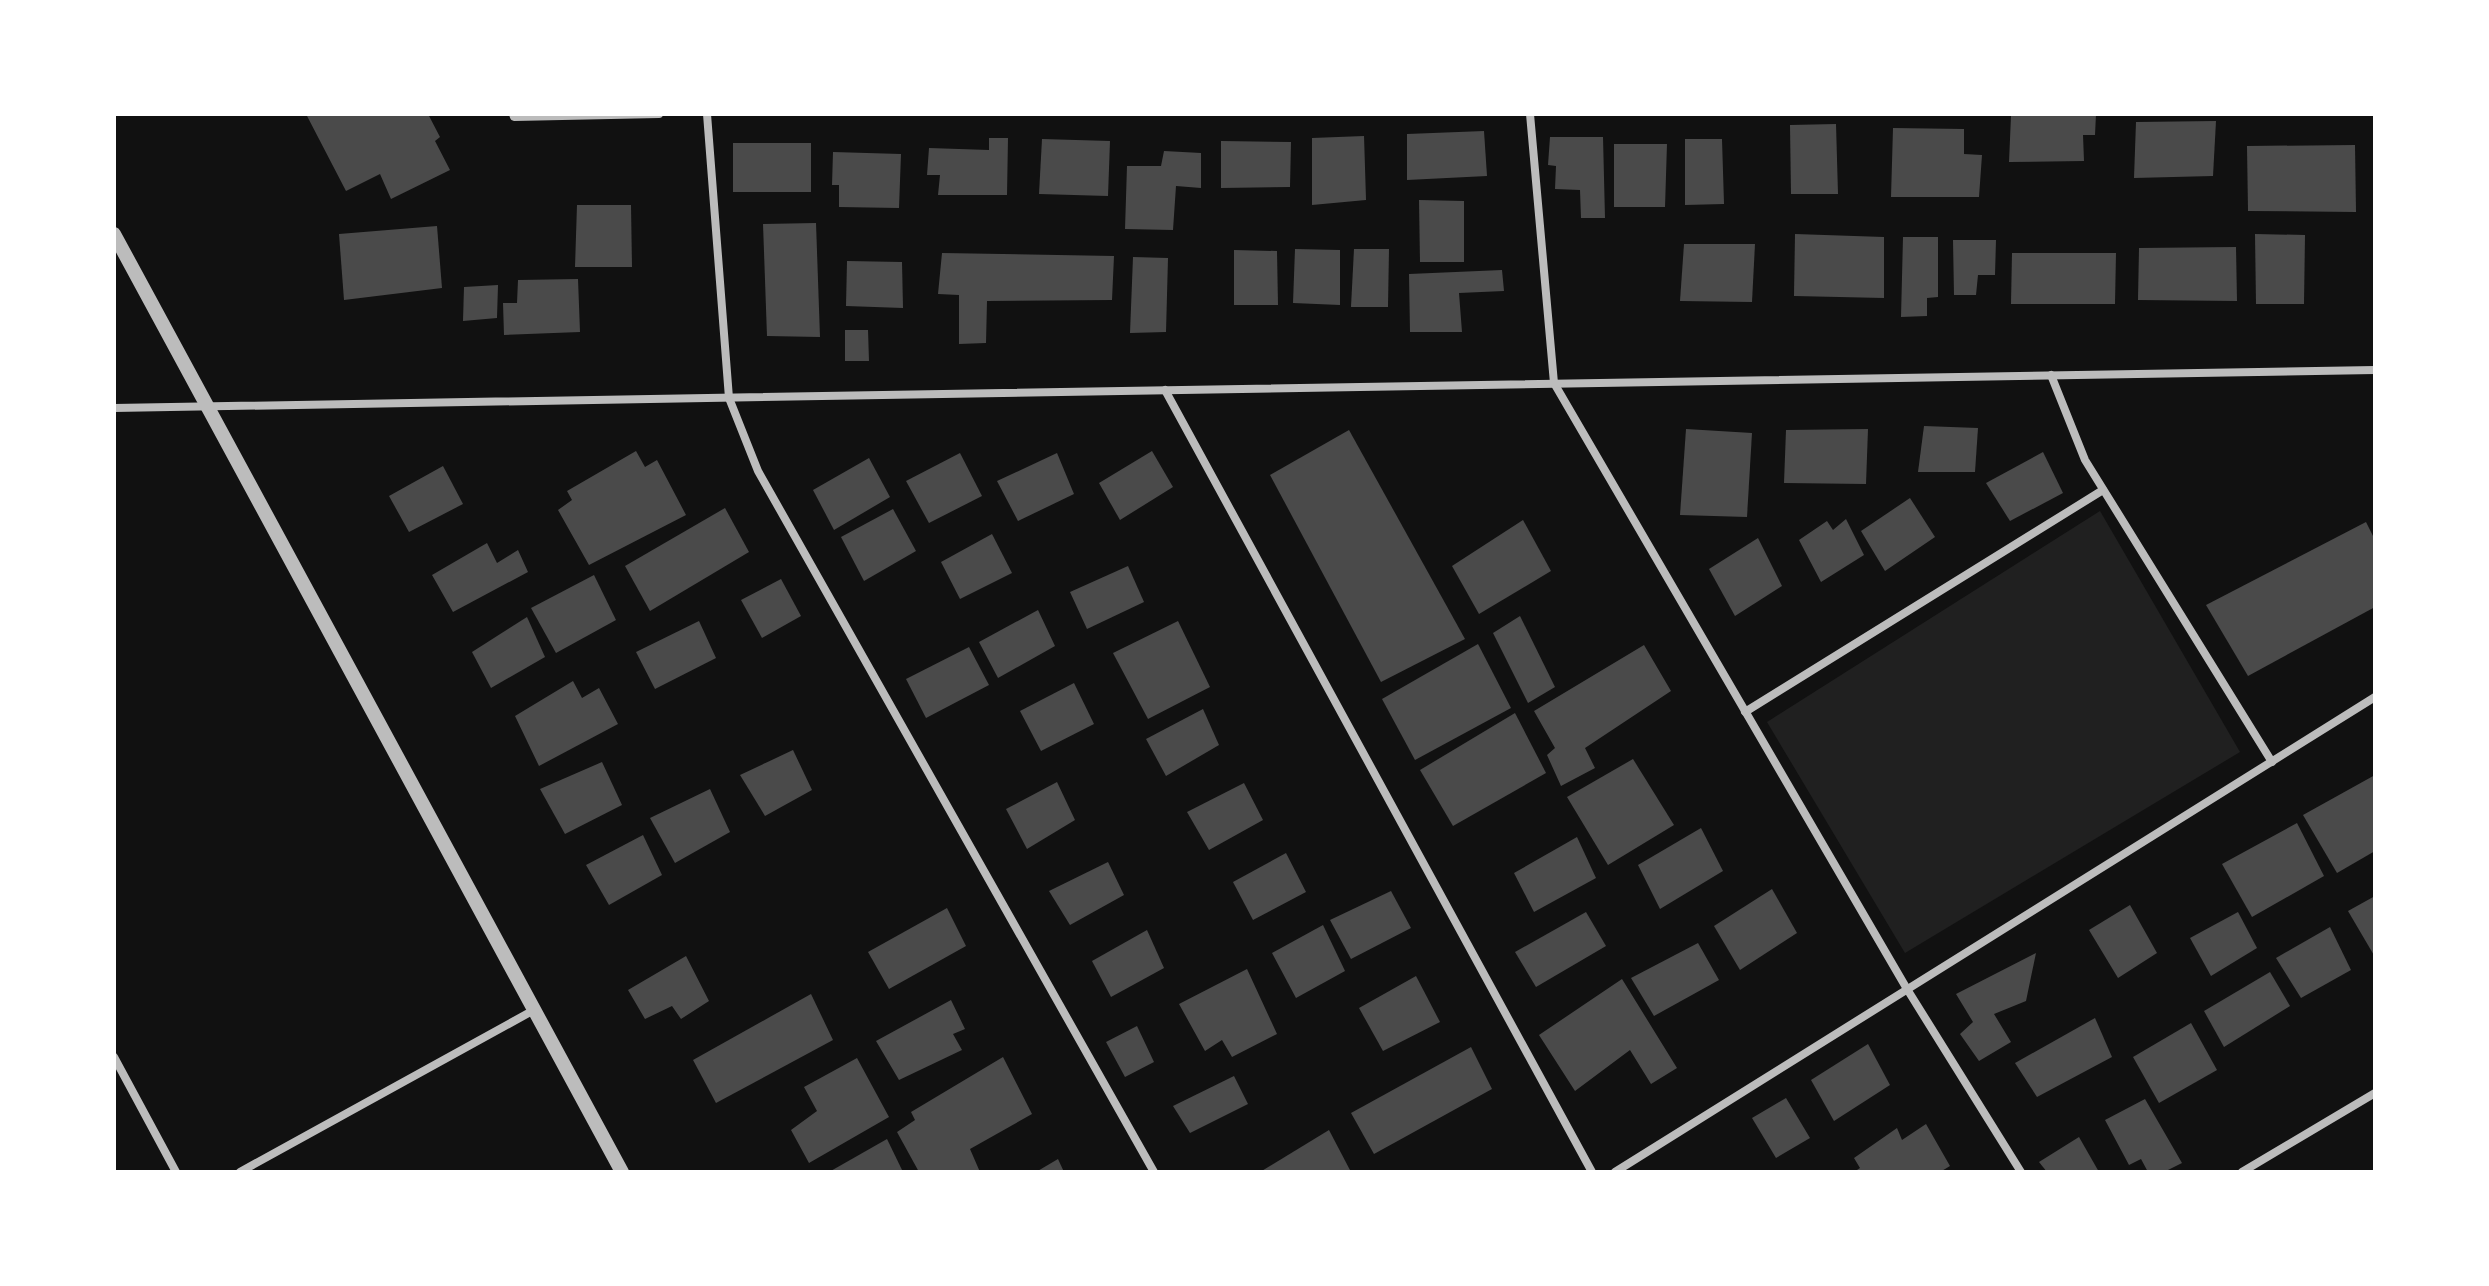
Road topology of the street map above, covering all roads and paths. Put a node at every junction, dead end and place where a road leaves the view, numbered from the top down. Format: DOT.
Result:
graph roads {
  1 [pos="513,114"];
  2 [pos="659,114"];
  3 [pos="707,114"];
  4 [pos="1530,114"];
  5 [pos="114,234"];
  6 [pos="2375,370"];
  7 [pos="2051,375"];
  8 [pos="1554,383"];
  9 [pos="1165,390"];
  10 [pos="729,398"];
  11 [pos="205,406"];
  12 [pos="114,408"];
  13 [pos="2103,490"];
  14 [pos="2375,697"];
  15 [pos="1745,712"];
  16 [pos="2272,762"];
  17 [pos="1907,989"];
  18 [pos="534,1010"];
  19 [pos="114,1057"];
  20 [pos="2375,1093"];
  21 [pos="176,1172"];
  22 [pos="240,1172"];
  23 [pos="622,1172"];
  24 [pos="1154,1172"];
  25 [pos="1592,1172"];
  26 [pos="1615,1172"];
  27 [pos="2021,1172"];
  28 [pos="2242,1172"];
  1 -- 2 [label="street"];
  3 -- 10 [label="street"];
  4 -- 8 [label="street"];
  5 -- 11 [label="street"];
  6 -- 7 [label="street"];
  7 -- 8 [label="street"];
  7 -- 13 [label="street"];
  8 -- 9 [label="street"];
  8 -- 15 [label="street"];
  9 -- 10 [label="street"];
  9 -- 25 [label="street"];
  10 -- 11 [label="street"];
  10 -- 24 [label="street"];
  11 -- 12 [label="street"];
  11 -- 18 [label="street"];
  13 -- 15 [label="street"];
  13 -- 16 [label="street"];
  14 -- 16 [label="street"];
  15 -- 17 [label="street"];
  16 -- 17 [label="street"];
  17 -- 26 [label="street"];
  17 -- 27 [label="street"];
  18 -- 22 [label="street"];
  18 -- 23 [label="street"];
  19 -- 21 [label="street"];
  20 -- 28 [label="street"];
}
